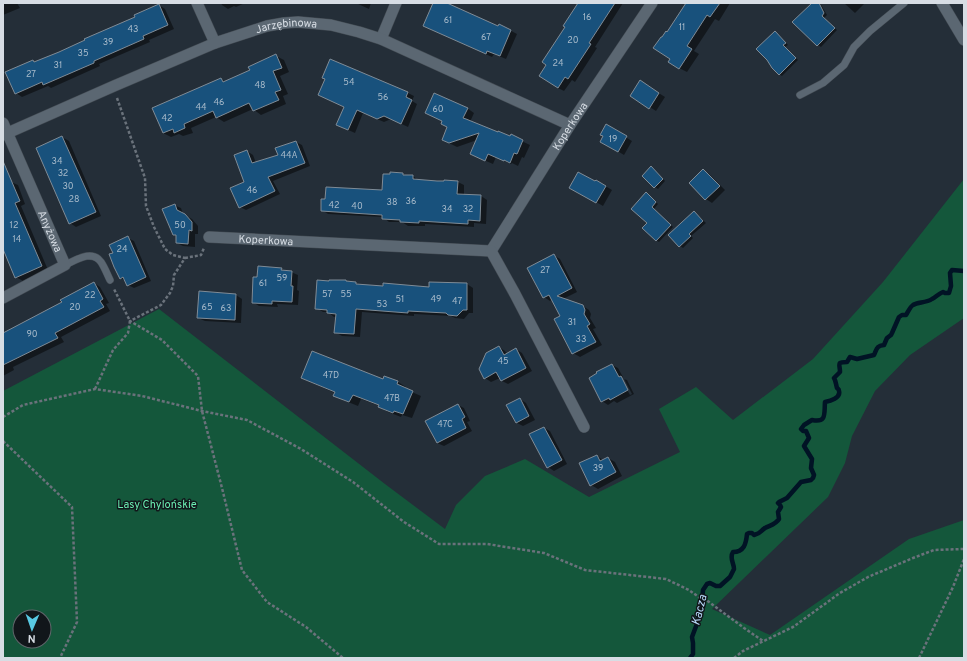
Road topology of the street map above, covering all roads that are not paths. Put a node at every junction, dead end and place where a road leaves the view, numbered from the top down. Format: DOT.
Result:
graph roads {
  1 [pos="197,3"];
  2 [pos="396,3"];
  3 [pos="652,3"];
  4 [pos="904,3"];
  5 [pos="942,3"];
  6 [pos="381,39"];
  7 [pos="964,40"];
  8 [pos="215,43"];
  9 [pos="800,95"];
  10 [pos="570,125"];
  11 [pos="4,130"];
  12 [pos="209,237"];
  13 [pos="491,251"];
  14 [pos="65,265"];
  15 [pos="110,280"];
  16 [pos="3,298"];
  17 [pos="584,427"];
  1 -- 8 [label="street"];
  2 -- 6 [label="street"];
  3 -- 10 [label="street, Koperkowa"];
  4 -- 9 [label="lane"];
  5 -- 7 [label="street"];
  6 -- 8 [label="street, Jarzębinowa"];
  6 -- 10 [label="street, Jarzębinowa"];
  8 -- 11 [label="street, Jarzębinowa"];
  10 -- 13 [label="street, Koperkowa"];
  11 -- 14 [label="street, Anyżowa"];
  12 -- 13 [label="street, Koperkowa"];
  13 -- 17 [label="street"];
  14 -- 15 [label="lane"];
  14 -- 16 [label="street, Anyżowa"];
}
